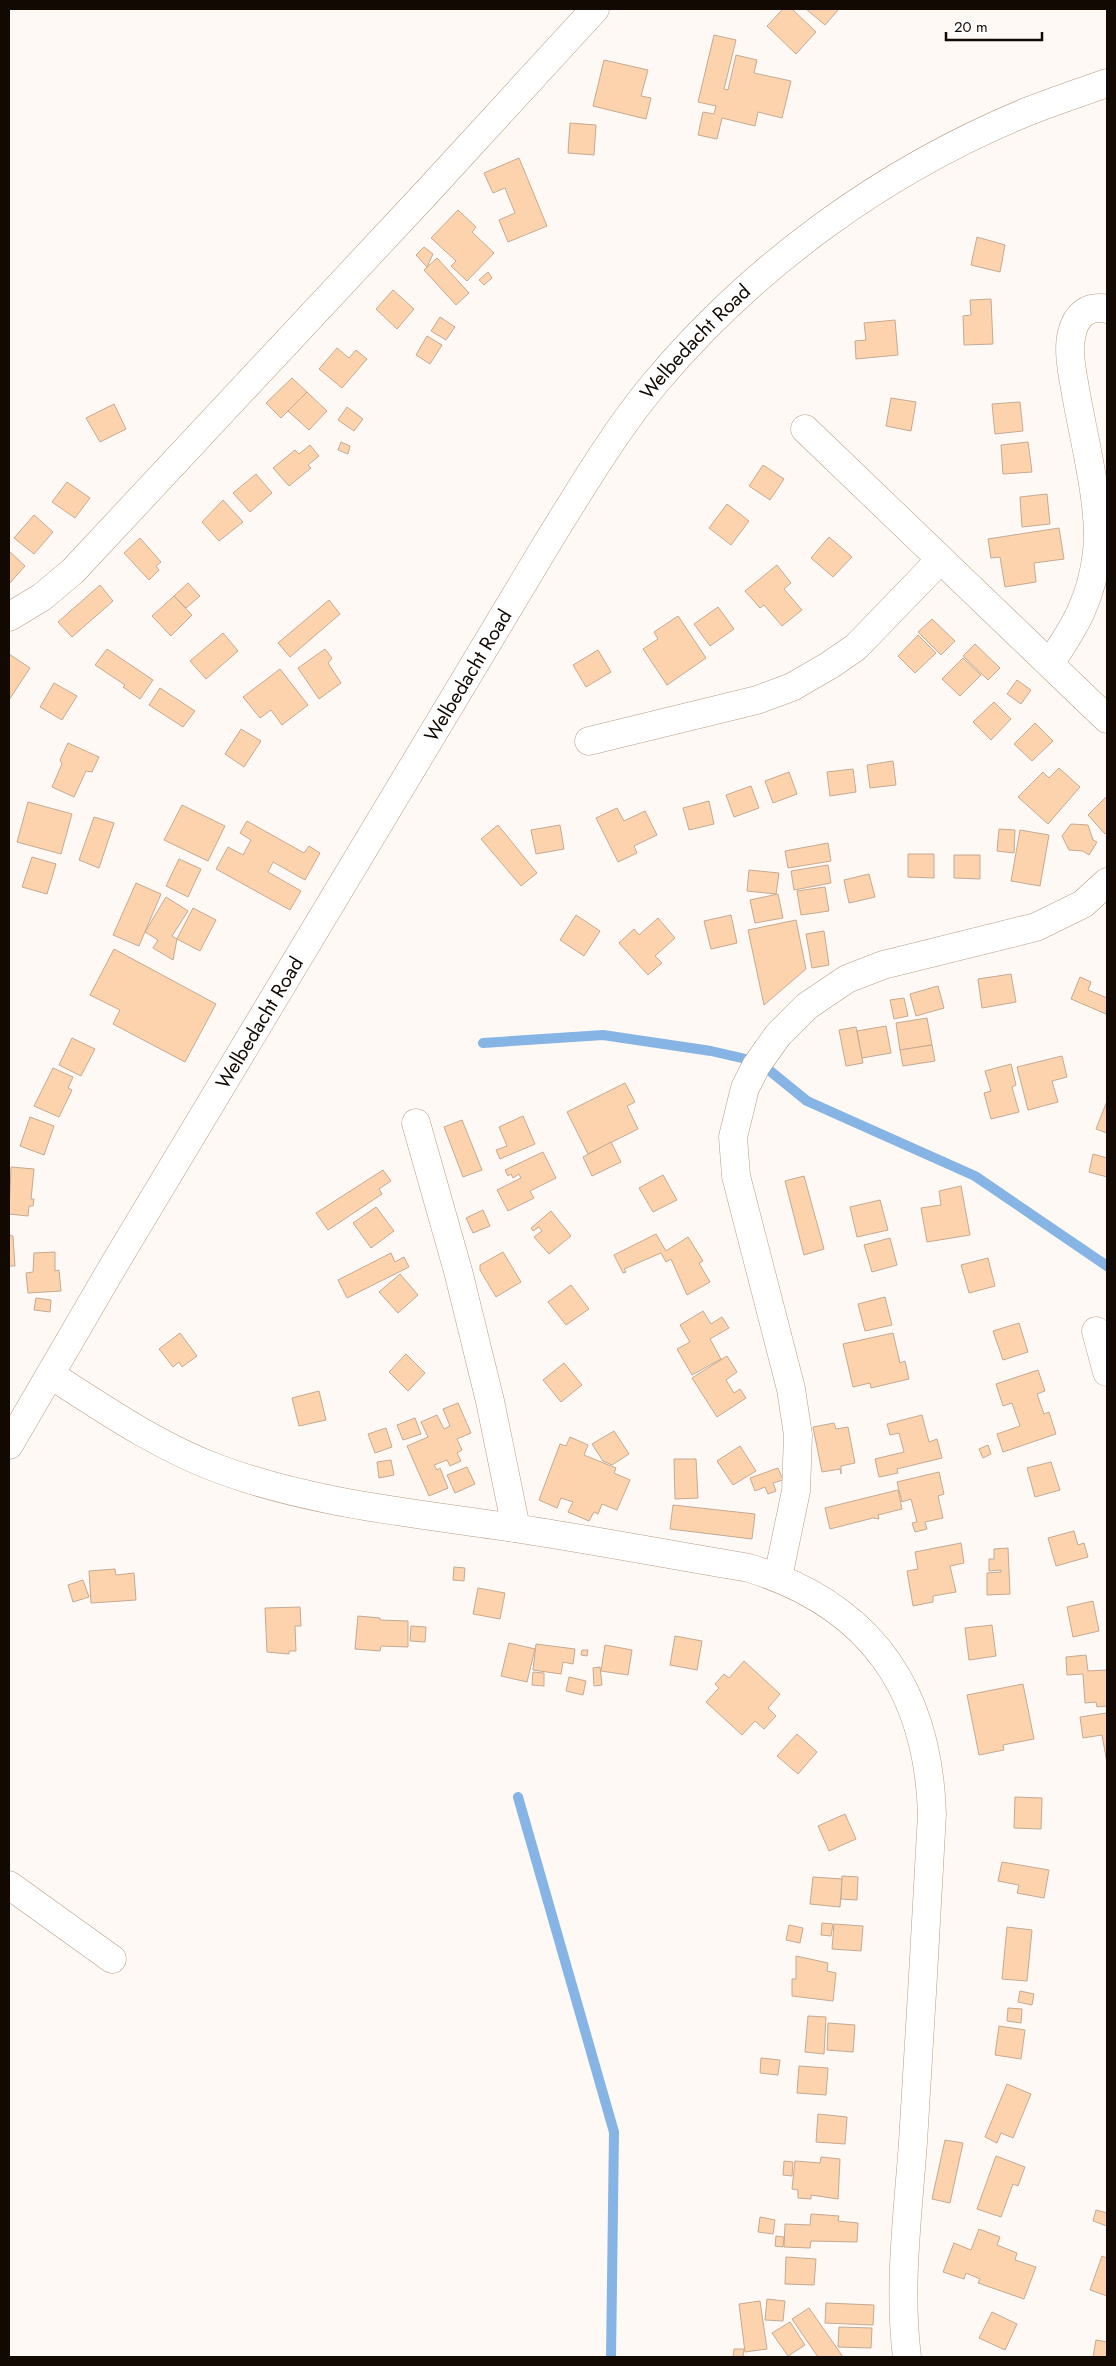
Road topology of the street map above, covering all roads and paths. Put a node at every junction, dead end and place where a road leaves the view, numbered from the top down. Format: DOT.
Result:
graph roads {
  1 [pos="595,9"];
  2 [pos="1107,83"];
  3 [pos="1107,309"];
  4 [pos="805,429"];
  5 [pos="940,560"];
  6 [pos="9,617"];
  7 [pos="1050,664"];
  8 [pos="1107,719"];
  9 [pos="589,741"];
  10 [pos="1107,882"];
  11 [pos="416,1123"];
  12 [pos="1096,1331"];
  13 [pos="1107,1368"];
  14 [pos="51,1375"];
  15 [pos="9,1445"];
  16 [pos="516,1528"];
  17 [pos="778,1577"];
  18 [pos="9,1885"];
  19 [pos="112,1959"];
  20 [pos="907,2357"];
  1 -- 6 [label="street"];
  2 -- 14 [label="street, Welbedacht Road"];
  3 -- 7 [label="street"];
  4 -- 5 [label="street"];
  5 -- 7 [label="street"];
  5 -- 9 [label="street"];
  7 -- 8 [label="street"];
  10 -- 17 [label="street"];
  11 -- 16 [label="street"];
  12 -- 13 [label="street"];
  14 -- 15 [label="street, Welbedacht Road"];
  14 -- 16 [label="street"];
  16 -- 17 [label="street"];
  17 -- 20 [label="street"];
  18 -- 19 [label="street"];
}
